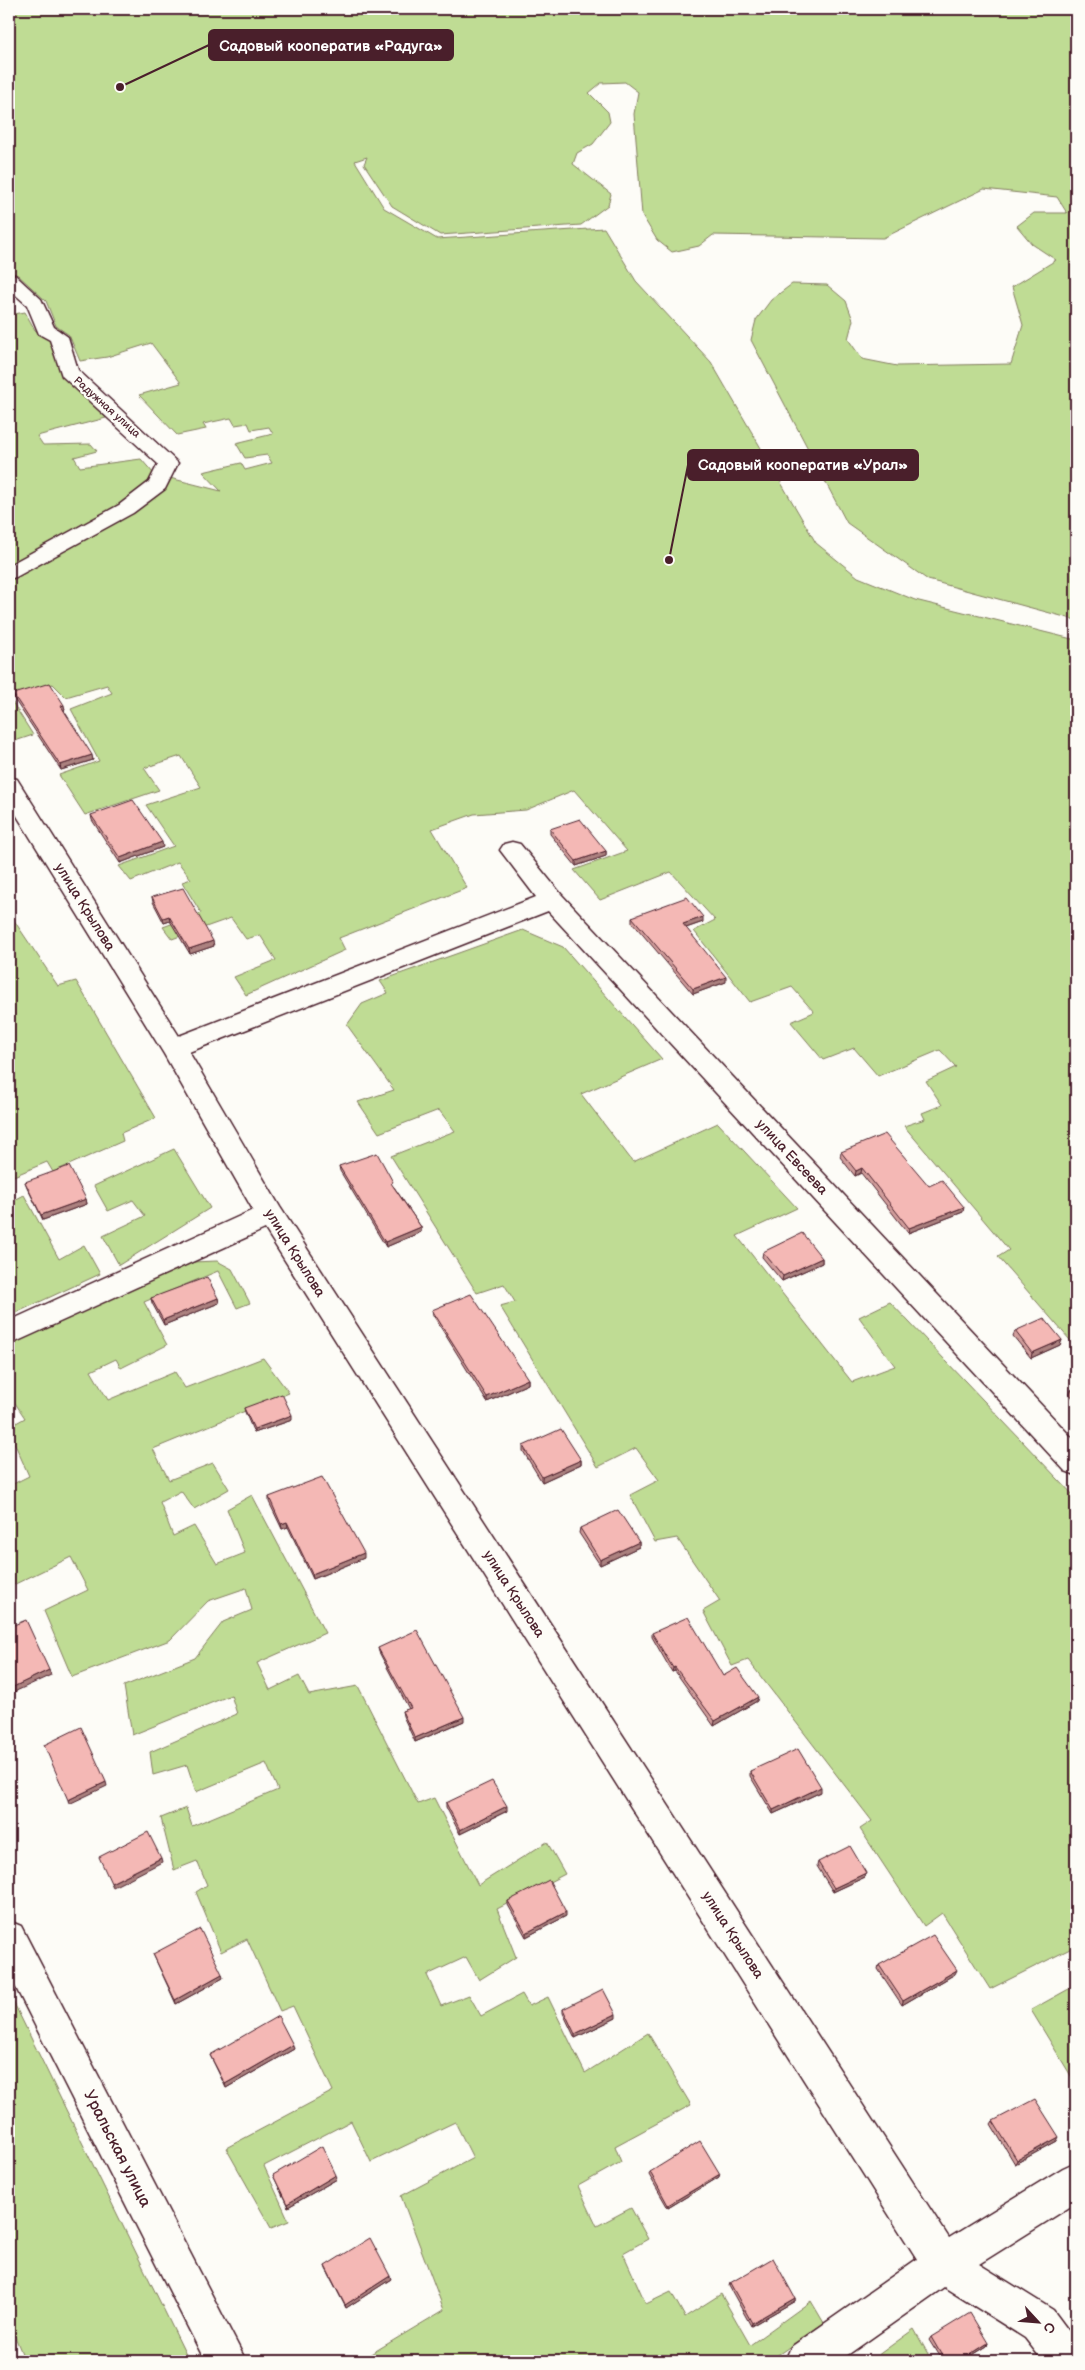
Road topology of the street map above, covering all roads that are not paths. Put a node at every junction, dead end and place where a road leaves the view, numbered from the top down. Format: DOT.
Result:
graph roads {
  1 [pos="9,279"];
  2 [pos="9,573"];
  3 [pos="9,784"];
  4 [pos="512,850"];
  5 [pos="552,900"];
  6 [pos="173,1048"];
  7 [pos="270,1214"];
  8 [pos="9,1334"];
  9 [pos="1076,1462"];
  10 [pos="9,1938"];
  11 [pos="1076,2181"];
  12 [pos="943,2264"];
  13 [pos="226,2361"];
  14 [pos="805,2361"];
  15 [pos="1067,2361"];
  1 -- 2 [label="street, Радужная улица"];
  3 -- 6 [label="street, улица Крылова"];
  4 -- 5 [label="street, улица Евсеева"];
  5 -- 6 [label="street"];
  5 -- 9 [label="street, улица Евсеева"];
  6 -- 7 [label="street, улица Крылова"];
  7 -- 8 [label="street"];
  7 -- 12 [label="street, улица Крылова"];
  10 -- 13 [label="street, Уральская улица"];
  11 -- 12 [label="street"];
  12 -- 14 [label="street"];
  12 -- 15 [label="street, улица Крылова"];
}
